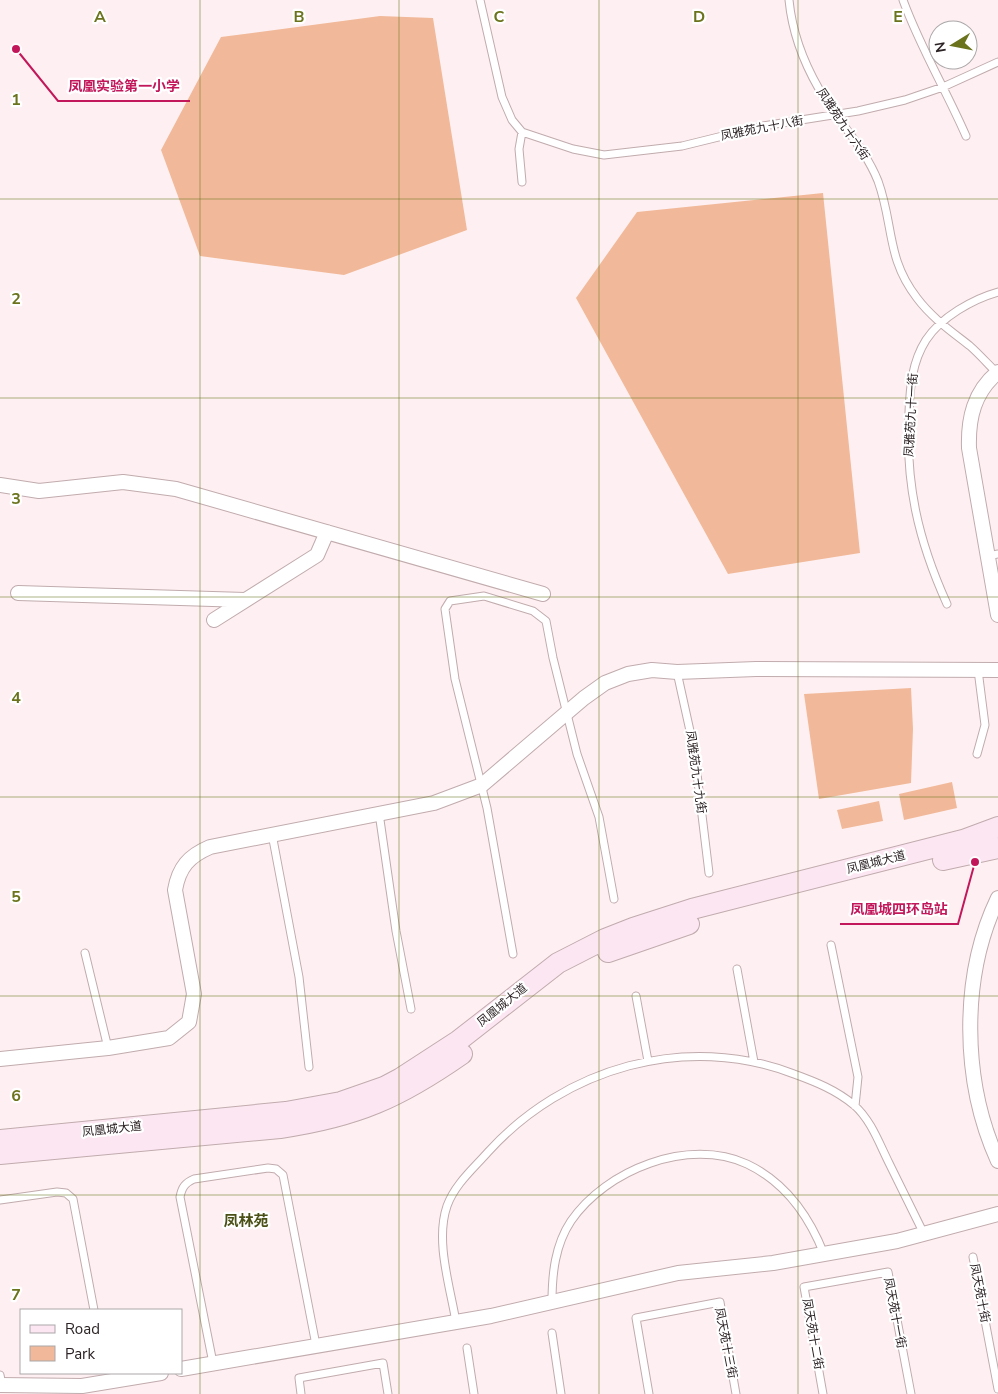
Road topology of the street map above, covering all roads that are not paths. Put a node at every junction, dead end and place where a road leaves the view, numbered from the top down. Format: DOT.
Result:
graph roads {
  1 [pos="480,0"];
  2 [pos="789,0"];
  3 [pos="903,0"];
  4 [pos="998,62"];
  5 [pos="942,87"];
  6 [pos="837,115"];
  7 [pos="522,132"];
  8 [pos="966,136"];
  9 [pos="522,182"];
  10 [pos="998,292"];
  11 [pos="940,324"];
  12 [pos="997,372"];
  13 [pos="0,485"];
  14 [pos="327,532"];
  15 [pos="993,555"];
  16 [pos="18,593"];
  17 [pos="543,594"];
  18 [pos="245,600"];
  19 [pos="947,604"];
  20 [pos="998,616"];
  21 [pos="214,620"];
  22 [pos="978,670"];
  23 [pos="998,670"];
  24 [pos="677,672"];
  25 [pos="567,713"];
  26 [pos="977,754"];
  27 [pos="482,785"];
  28 [pos="379,812"];
  29 [pos="998,827"];
  30 [pos="272,834"];
  31 [pos="998,848"];
  32 [pos="709,873"];
  33 [pos="998,898"];
  34 [pos="614,899"];
  35 [pos="831,944"];
  36 [pos="85,953"];
  37 [pos="513,954"];
  38 [pos="737,969"];
  39 [pos="636,996"];
  40 [pos="412,1009"];
  41 [pos="108,1048"];
  42 [pos="0,1059"];
  43 [pos="648,1061"];
  44 [pos="754,1062"];
  45 [pos="309,1067"];
  46 [pos="855,1106"];
  47 [pos="0,1140"];
  48 [pos="0,1154"];
  49 [pos="998,1161"];
  50 [pos="0,1200"];
  51 [pos="998,1214"];
  52 [pos="924,1234"];
  53 [pos="824,1254"];
  54 [pos="973,1257"];
  55 [pos="846,1280"];
  56 [pos="552,1302"];
  57 [pos="94,1309"];
  58 [pos="456,1322"];
  59 [pos="552,1333"];
  60 [pos="316,1345"];
  61 [pos="467,1348"];
  62 [pos="213,1363"];
  63 [pos="182,1369"];
  64 [pos="150,1374"];
  65 [pos="107,1378"];
  66 [pos="1,1382"];
  67 [pos="998,1389"];
  68 [pos="301,1394"];
  69 [pos="388,1394"];
  70 [pos="474,1394"];
  71 [pos="562,1394"];
  72 [pos="649,1394"];
  73 [pos="736,1394"];
  74 [pos="823,1394"];
  75 [pos="911,1394"];
  1 -- 7 [label="lane"];
  2 -- 6 [label="lane, 凤雅苑九十六街"];
  3 -- 5 [label="lane"];
  4 -- 5 [label="lane, 凤雅苑九十八街"];
  5 -- 6 [label="lane, 凤雅苑九十八街"];
  5 -- 8 [label="lane"];
  6 -- 7 [label="lane, 凤雅苑九十八街"];
  6 -- 11 [label="lane, 凤雅苑九十六街"];
  7 -- 9 [label="lane"];
  10 -- 11 [label="lane, 凤雅苑九十一街"];
  11 -- 12 [label="lane, 凤雅苑九十六街"];
  11 -- 19 [label="lane, 凤雅苑九十一街"];
  12 -- 15 [label="street"];
  13 -- 14 [label="street"];
  14 -- 17 [label="street"];
  14 -- 18 [label="street"];
  15 -- 20 [label="street"];
  16 -- 18 [label="street"];
  18 -- 21 [label="street"];
  22 -- 23 [label="street"];
  22 -- 24 [label="street"];
  22 -- 26 [label="lane"];
  24 -- 25 [label="street"];
  24 -- 32 [label="lane, 凤雅苑九十九街"];
  25 -- 27 [label="street"];
  25 -- 27 [label="lane"];
  25 -- 34 [label="lane"];
  27 -- 28 [label="street"];
  27 -- 37 [label="lane"];
  28 -- 30 [label="street"];
  28 -- 40 [label="lane"];
  29 -- 47 [label="main road, 凤凰城大道"];
  30 -- 41 [label="street"];
  30 -- 45 [label="lane"];
  31 -- 48 [label="main road, 凤凰城大道"];
  33 -- 49 [label="street"];
  35 -- 46 [label="lane"];
  36 -- 41 [label="lane"];
  38 -- 44 [label="lane"];
  39 -- 43 [label="lane"];
  41 -- 42 [label="street"];
  43 -- 44 [label="lane"];
  43 -- 58 [label="lane"];
  44 -- 46 [label="lane"];
  46 -- 52 [label="lane"];
  50 -- 57 [label="lane"];
  51 -- 52 [label="street"];
  52 -- 53 [label="street"];
  53 -- 56 [label="street"];
  53 -- 56 [label="lane"];
  54 -- 67 [label="lane, 凤天苑十街"];
  55 -- 74 [label="lane, 凤天苑十二街"];
  55 -- 75 [label="lane, 凤天苑十一街"];
  56 -- 58 [label="street"];
  58 -- 60 [label="street"];
  59 -- 71 [label="lane"];
  60 -- 62 [label="street"];
  60 -- 62 [label="lane"];
  61 -- 70 [label="lane"];
  62 -- 63 [label="street"];
  64 -- 65 [label="street"];
  65 -- 66 [label="street"];
  68 -- 69 [label="lane"];
  72 -- 73 [label="lane, 凤天苑十三街"];
}
